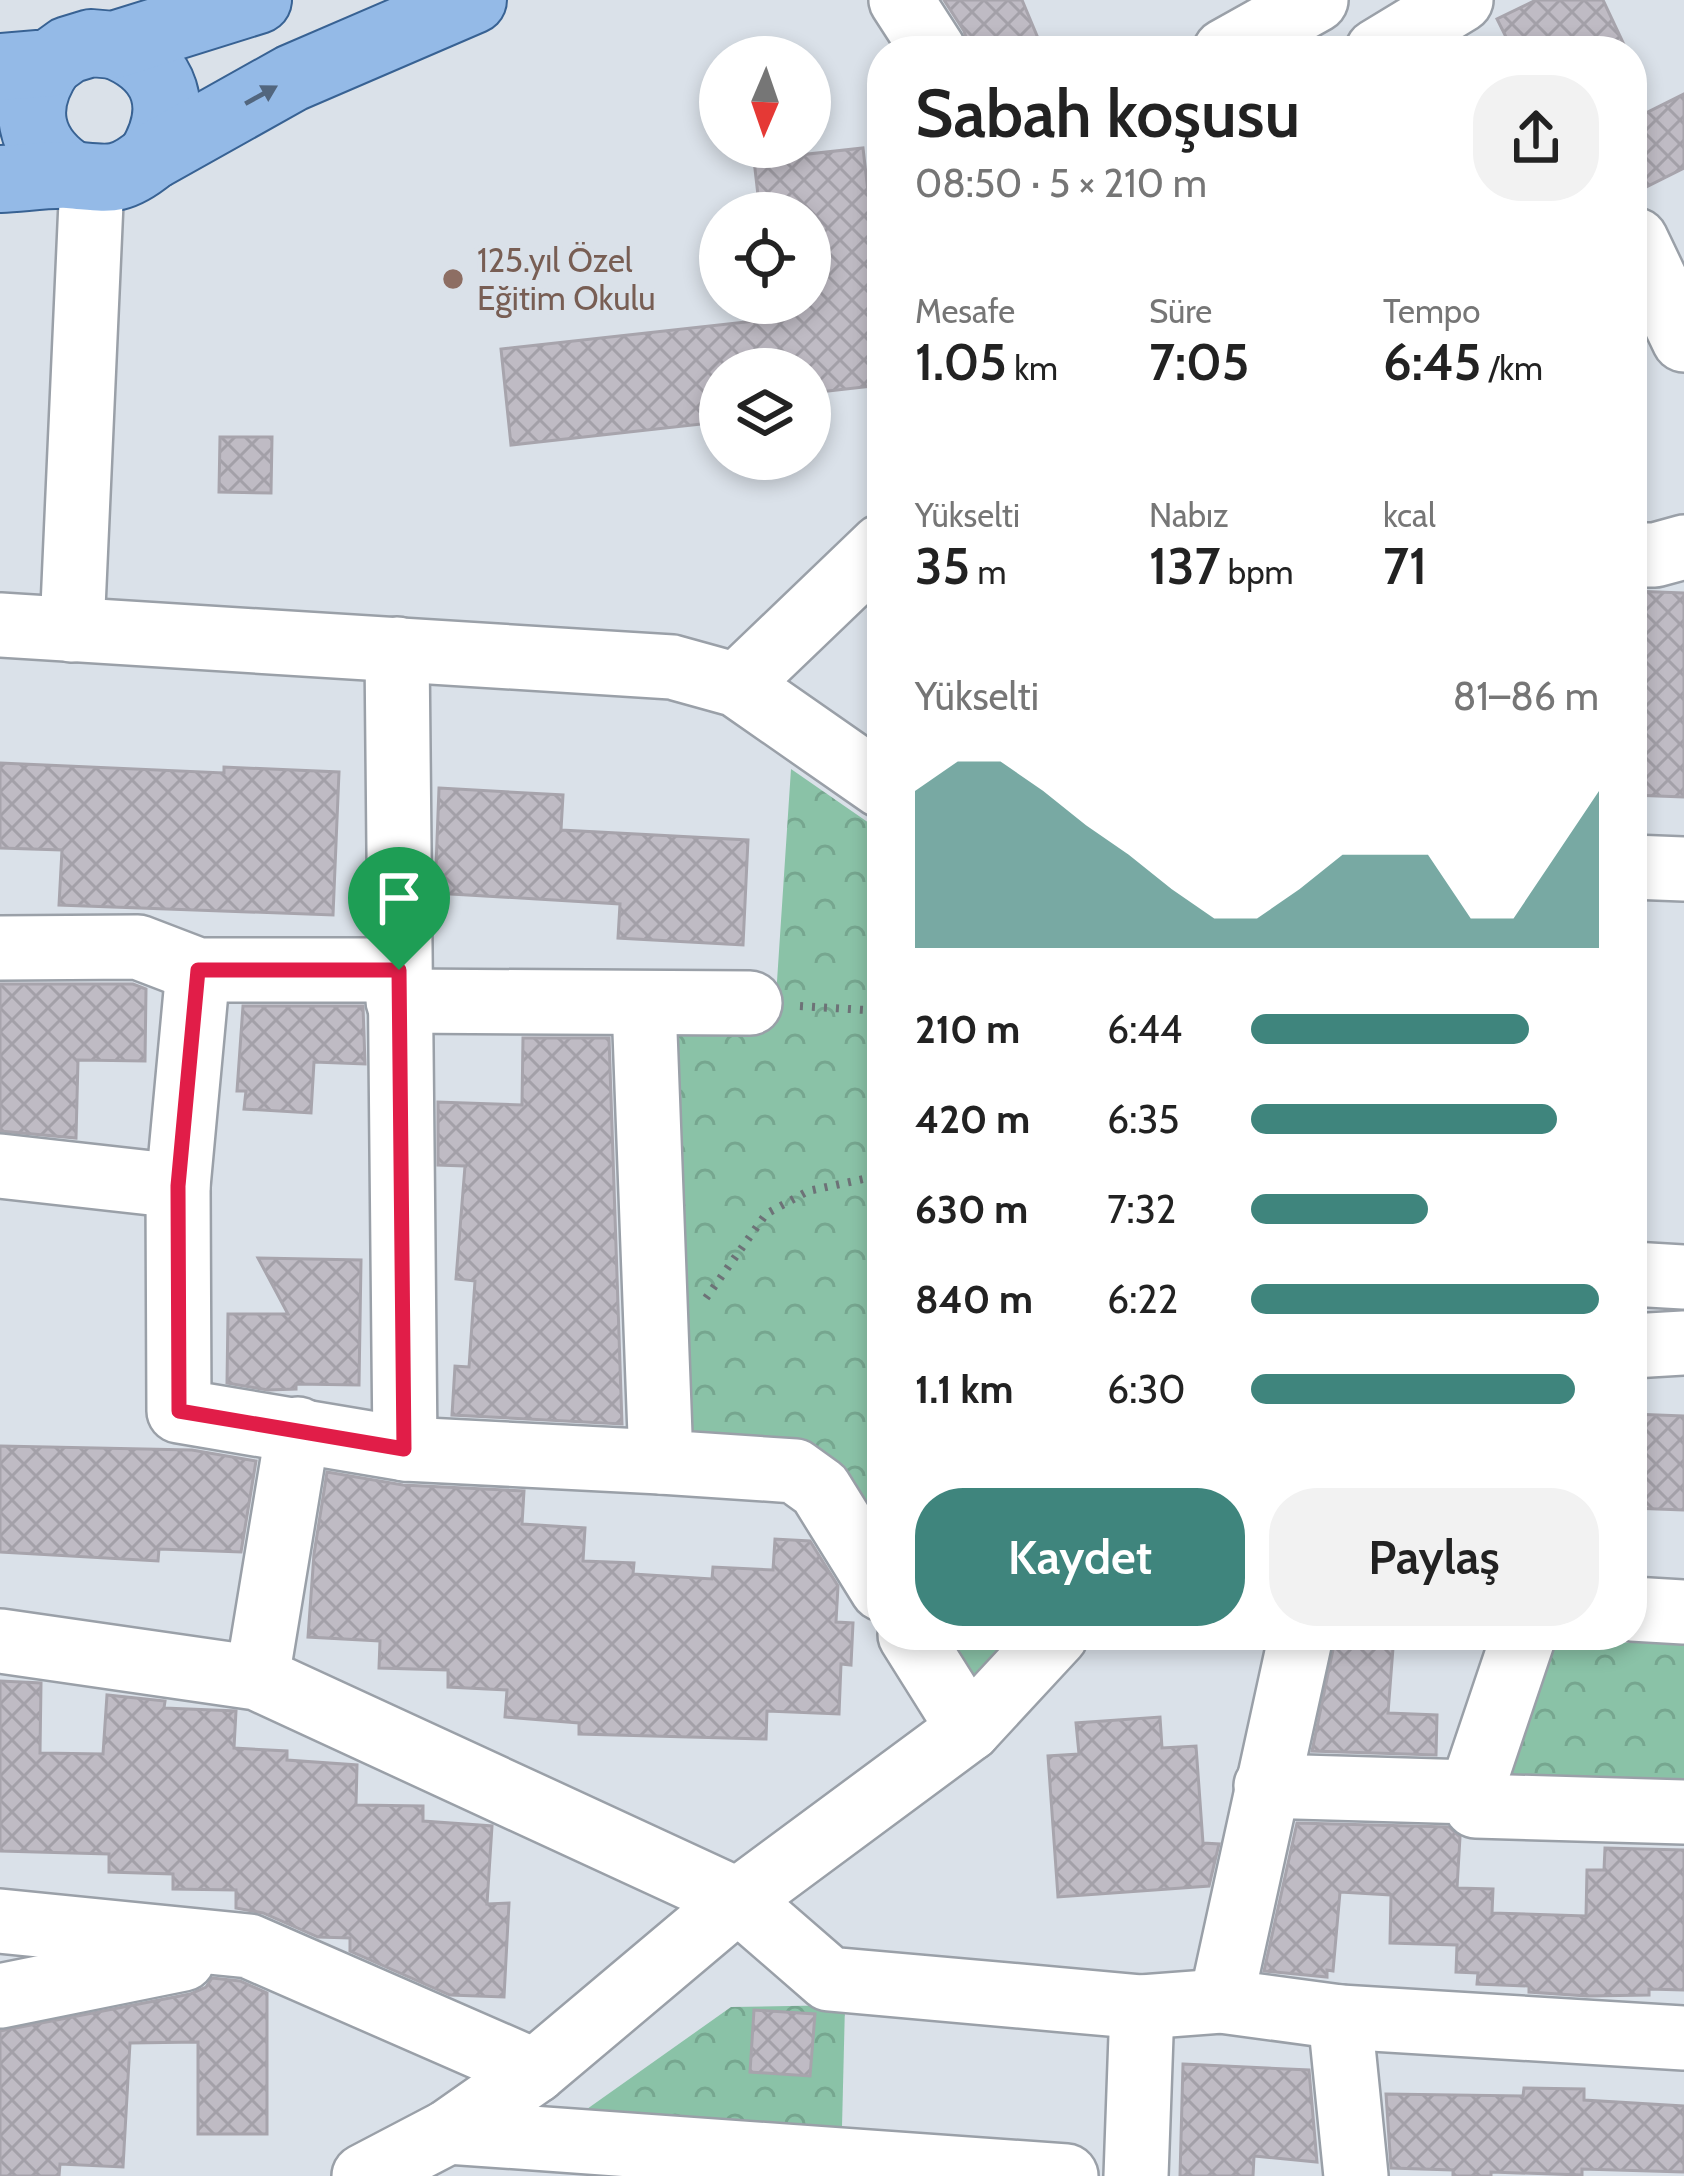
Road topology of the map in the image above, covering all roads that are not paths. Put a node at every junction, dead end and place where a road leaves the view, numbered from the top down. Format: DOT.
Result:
graph roads {
  1 [pos="258,0"];
  2 [pos="473,0"];
  3 [pos="902,0"];
  4 [pos="1316,0"];
  5 [pos="1461,0"];
  6 [pos="135,27"];
  7 [pos="925,36"];
  8 [pos="1252,36"];
  9 [pos="1402,36"];
  10 [pos="25,65"];
  11 [pos="105,171"];
  12 [pos="0,179"];
  13 [pos="1651,231"];
  14 [pos="1684,340"];
  15 [pos="1684,547"];
  16 [pos="1647,555"];
  17 [pos="867,560"];
  18 [pos="0,625"];
  19 [pos="72,630"];
  20 [pos="397,649"];
  21 [pos="736,686"];
  22 [pos="867,776"];
  23 [pos="1647,868"];
  24 [pos="1684,869"];
  25 [pos="0,948"];
  26 [pos="198,970"];
  27 [pos="398,986"];
  28 [pos="750,1004"];
  29 [pos="644,1005"];
  30 [pos="0,1166"];
  31 [pos="178,1186"];
  32 [pos="1647,1275"];
  33 [pos="1684,1277"];
  34 [pos="1684,1343"];
  35 [pos="1647,1345"];
  36 [pos="298,1429"];
  37 [pos="404,1449"];
  38 [pos="661,1462"];
  39 [pos="867,1565"];
  40 [pos="1647,1610"];
  41 [pos="1684,1612"];
  42 [pos="0,1641"];
  43 [pos="919,1650"];
  44 [pos="1042,1650"];
  45 [pos="1298,1650"];
  46 [pos="1519,1650"];
  47 [pos="257,1678"];
  48 [pos="969,1729"];
  49 [pos="1266,1786"];
  50 [pos="1471,1792"];
  51 [pos="1684,1813"];
  52 [pos="738,1900"];
  53 [pos="0,1921"];
  54 [pos="249,1946"];
  55 [pos="0,1996"];
  56 [pos="1221,2001"];
  57 [pos="1142,2007"];
  58 [pos="1340,2017"];
  59 [pos="1684,2038"];
  60 [pos="535,2071"];
  61 [pos="448,2132"];
  62 [pos="826,2167"];
  63 [pos="996,2174"];
  64 [pos="364,2176"];
  65 [pos="1066,2176"];
  66 [pos="1136,2176"];
  67 [pos="1356,2176"];
  1 -- 6 [label="main road"];
  11 -- 2 [label="main road, one-way"];
  3 -- 7 [label="street"];
  4 -- 8 [label="street"];
  5 -- 9 [label="street"];
  6 -- 10 [label="main road"];
  6 -- 11 [label="main road"];
  10 -- 11 [label="main road"];
  11 -- 12 [label="main road"];
  11 -- 19 [label="street"];
  13 -- 14 [label="street"];
  15 -- 16 [label="street"];
  17 -- 21 [label="street"];
  18 -- 19 [label="street"];
  19 -- 20 [label="street"];
  20 -- 21 [label="street"];
  20 -- 27 [label="street"];
  21 -- 22 [label="street"];
  23 -- 24 [label="street"];
  25 -- 26 [label="street"];
  26 -- 27 [label="street"];
  26 -- 31 [label="street"];
  27 -- 29 [label="street"];
  27 -- 37 [label="street"];
  28 -- 29 [label="street"];
  29 -- 38 [label="street"];
  30 -- 31 [label="street"];
  31 -- 36 [label="street"];
  32 -- 33 [label="street"];
  34 -- 35 [label="street"];
  36 -- 37 [label="street"];
  36 -- 47 [label="street"];
  37 -- 38 [label="street"];
  38 -- 39 [label="street"];
  40 -- 41 [label="street"];
  42 -- 47 [label="street"];
  43 -- 48 [label="street"];
  44 -- 48 [label="street"];
  45 -- 49 [label="street"];
  46 -- 50 [label="street"];
  47 -- 52 [label="street"];
  48 -- 52 [label="street"];
  49 -- 50 [label="street"];
  49 -- 56 [label="street"];
  50 -- 51 [label="street"];
  52 -- 57 [label="street"];
  52 -- 60 [label="street"];
  53 -- 54 [label="street"];
  54 -- 55 [label="street"];
  54 -- 60 [label="street"];
  56 -- 57 [label="street"];
  56 -- 58 [label="street"];
  57 -- 66 [label="street"];
  58 -- 59 [label="street"];
  58 -- 67 [label="street"];
  60 -- 61 [label="street"];
  61 -- 62 [label="street"];
  61 -- 64 [label="street"];
  62 -- 63 [label="street"];
  63 -- 65 [label="street"];
}
